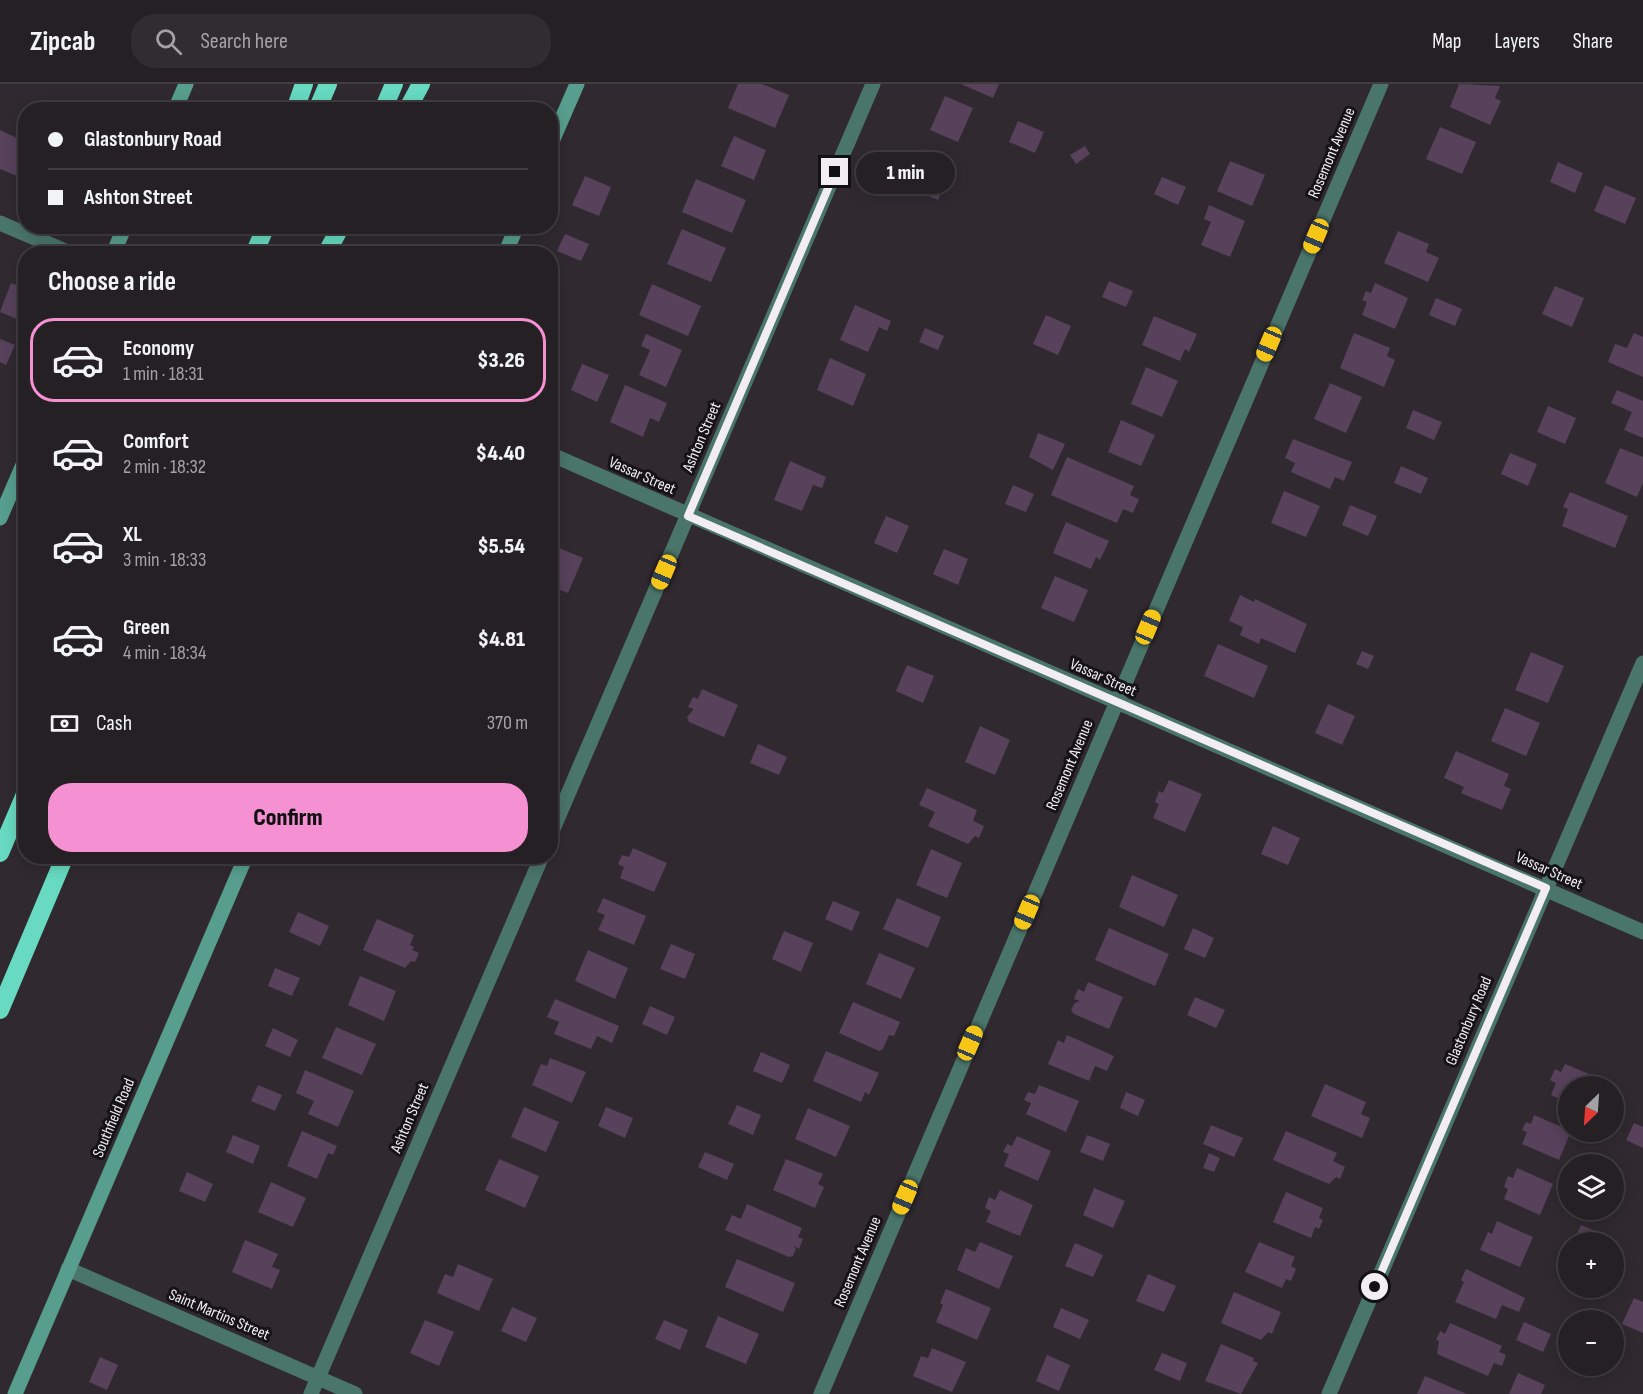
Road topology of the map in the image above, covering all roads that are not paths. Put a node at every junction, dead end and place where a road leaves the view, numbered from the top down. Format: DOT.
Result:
graph roads {
  1 [pos="186,84"];
  2 [pos="304,84"];
  3 [pos="328,84"];
  4 [pos="394,84"];
  5 [pos="421,84"];
  6 [pos="577,84"];
  7 [pos="873,84"];
  8 [pos="1381,84"];
  9 [pos="178,102"];
  10 [pos="298,102"];
  11 [pos="320,102"];
  12 [pos="386,102"];
  13 [pos="411,102"];
  14 [pos="558,128"];
  15 [pos="0,223"];
  16 [pos="18,231"];
  17 [pos="26,234"];
  18 [pos="53,246"];
  19 [pos="558,458"];
  20 [pos="18,476"];
  21 [pos="688,516"];
  22 [pos="0,518"];
  23 [pos="1643,663"];
  24 [pos="1116,703"];
  25 [pos="18,811"];
  26 [pos="558,817"];
  27 [pos="0,853"];
  28 [pos="62,864"];
  29 [pos="243,864"];
  30 [pos="539,864"];
  31 [pos="1546,888"];
  32 [pos="1643,932"];
  33 [pos="0,1010"];
  34 [pos="68,1269"];
  35 [pos="318,1378"];
  36 [pos="15,1394"];
  37 [pos="311,1394"];
  38 [pos="355,1394"];
  39 [pos="821,1394"];
  40 [pos="1329,1394"];
  1 -- 9 [label="main road"];
  2 -- 10 [label="highway"];
  3 -- 11 [label="highway"];
  4 -- 12 [label="highway"];
  5 -- 13 [label="highway"];
  6 -- 14 [label="main road"];
  7 -- 21 [label="street, Ashton Street"];
  8 -- 24 [label="street, Rosemont Avenue"];
  15 -- 16 [label="street"];
  17 -- 18 [label="street"];
  19 -- 21 [label="street, Vassar Street"];
  20 -- 22 [label="main road"];
  21 -- 24 [label="street, Vassar Street"];
  21 -- 26 [label="street, Ashton Street"];
  23 -- 31 [label="street, Glastonbury Road"];
  24 -- 31 [label="street, Vassar Street"];
  24 -- 39 [label="street, Rosemont Avenue"];
  25 -- 27 [label="highway"];
  28 -- 33 [label="highway"];
  29 -- 34 [label="main road, Southfield Road"];
  30 -- 35 [label="street, Ashton Street"];
  31 -- 32 [label="street, Vassar Street"];
  31 -- 40 [label="street, Glastonbury Road"];
  34 -- 35 [label="street, Saint Martins Street"];
  34 -- 36 [label="main road, Southfield Road"];
  35 -- 37 [label="street, Ashton Street"];
  35 -- 38 [label="street, Saint Martins Street"];
}
